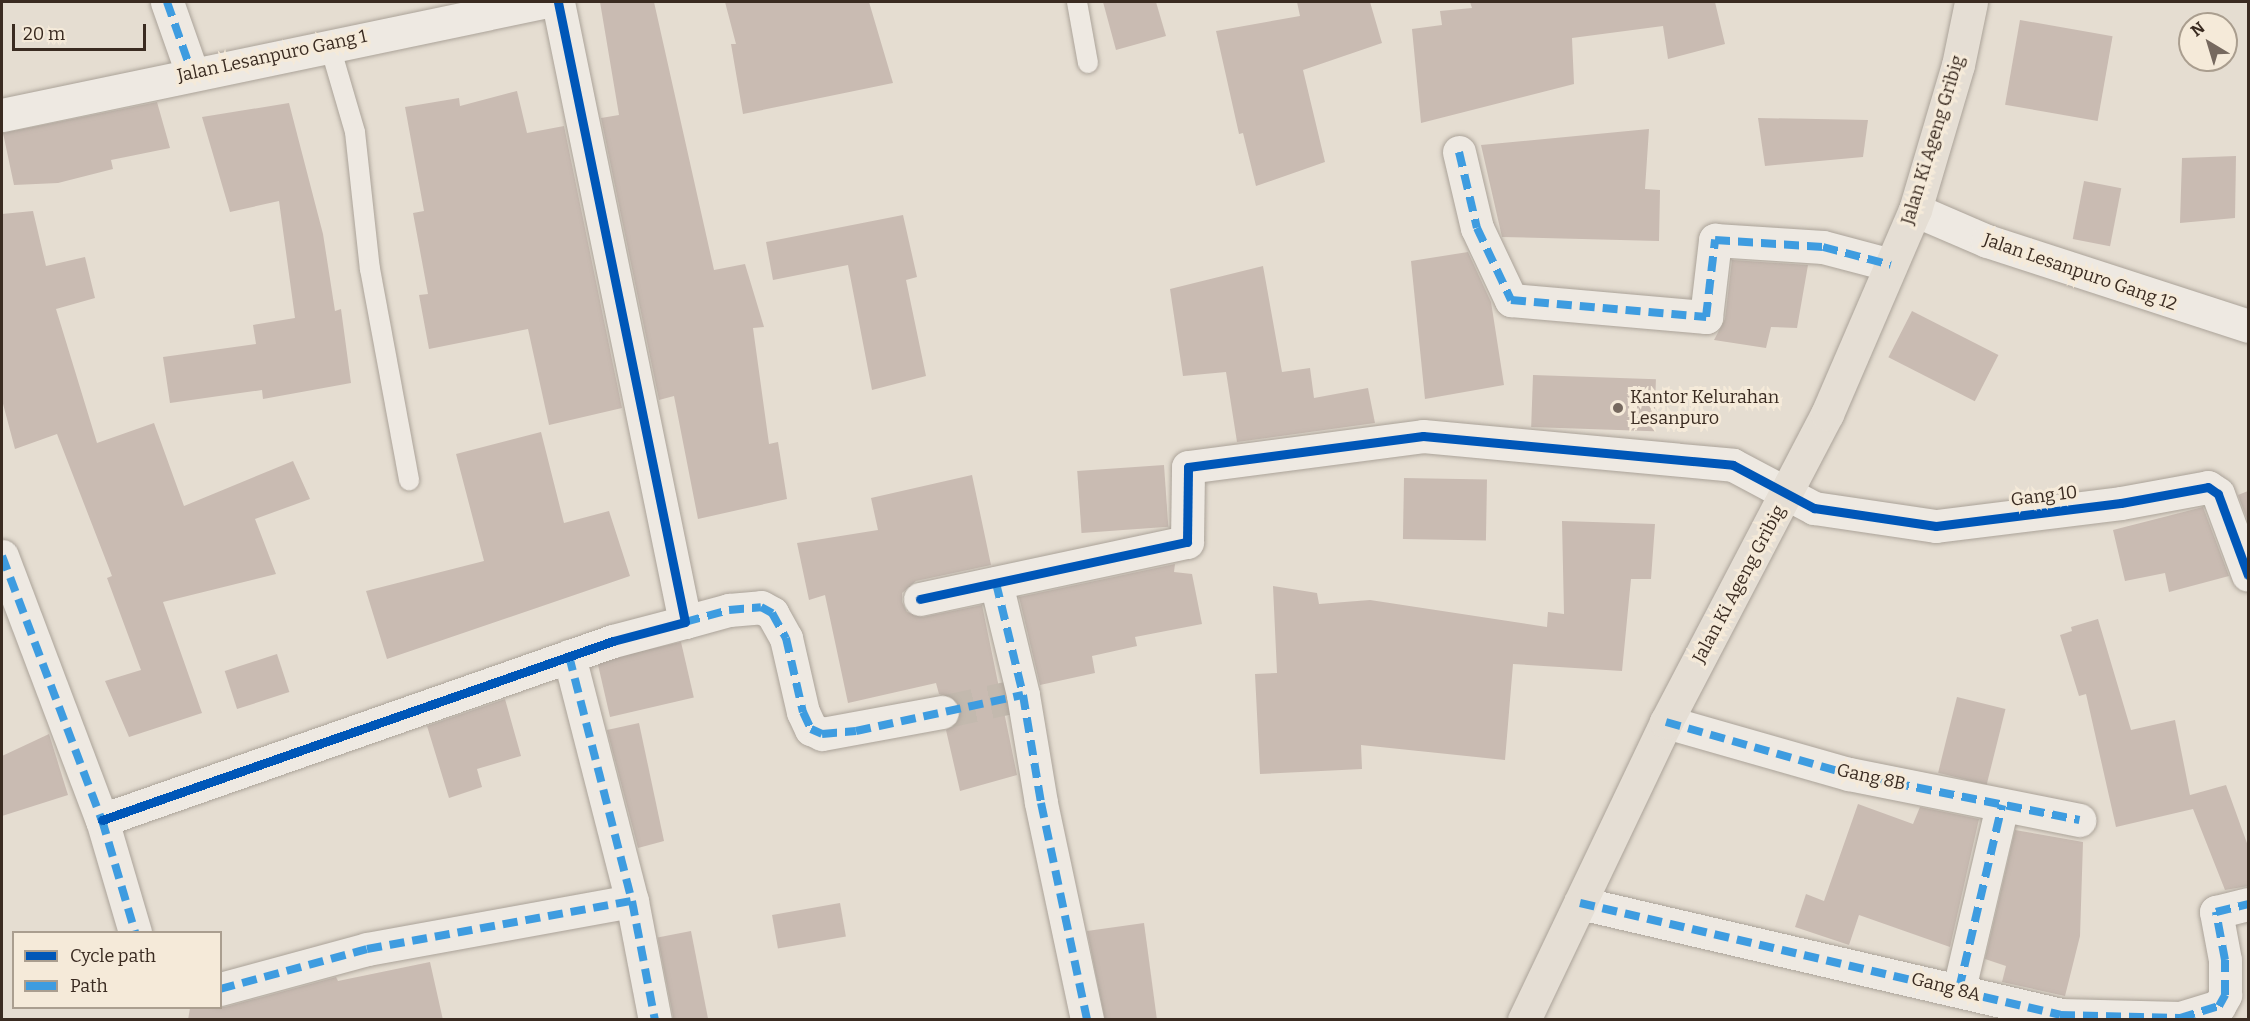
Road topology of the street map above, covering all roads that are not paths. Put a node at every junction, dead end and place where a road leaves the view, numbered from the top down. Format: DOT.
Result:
graph roads {
  1 [pos="167,2"];
  2 [pos="543,2"];
  3 [pos="558,2"];
  4 [pos="1077,2"];
  5 [pos="1971,2"];
  6 [pos="329,43"];
  7 [pos="1088,63"];
  8 [pos="192,73"];
  9 [pos="2,115"];
  10 [pos="1459,152"];
  11 [pos="1915,210"];
  12 [pos="1891,265"];
  13 [pos="2248,326"];
  14 [pos="409,480"];
  15 [pos="1787,492"];
  16 [pos="2,556"];
  17 [pos="2248,575"];
  18 [pos="996,583"];
  19 [pos="920,599"];
  20 [pos="685,622"];
  21 [pos="569,656"];
  22 [pos="942,712"];
  23 [pos="1666,722"];
  24 [pos="2002,805"];
  25 [pos="102,820"];
  26 [pos="2079,820"];
  27 [pos="632,901"];
  28 [pos="1580,903"];
  29 [pos="2248,904"];
  30 [pos="134,931"];
  31 [pos="222,988"];
  32 [pos="1959,989"];
  33 [pos="2060,1017"];
  34 [pos="655,1020"];
  35 [pos="1087,1020"];
  36 [pos="1524,1020"];
  1 -- 8 [label="street"];
  2 -- 6 [label="street, Jalan Lesanpuro Gang 1"];
  3 -- 20 [label="street"];
  4 -- 7 [label="lane"];
  5 -- 11 [label="main road, Jalan Ki Ageng Gribig"];
  6 -- 8 [label="street, Jalan Lesanpuro Gang 1"];
  6 -- 14 [label="lane"];
  8 -- 9 [label="street, Jalan Lesanpuro Gang 1"];
  10 -- 12 [label="street"];
  11 -- 12 [label="main road, Jalan Ki Ageng Gribig"];
  11 -- 13 [label="street, Jalan Lesanpuro Gang 12"];
  12 -- 15 [label="main road, Jalan Ki Ageng Gribig"];
  15 -- 17 [label="street, Gang 10"];
  15 -- 18 [label="street, Gang 10"];
  15 -- 23 [label="main road, Jalan Ki Ageng Gribig"];
  16 -- 25 [label="street"];
  18 -- 19 [label="street"];
  18 -- 35 [label="street"];
  20 -- 21 [label="street"];
  20 -- 22 [label="street"];
  21 -- 25 [label="street"];
  21 -- 27 [label="street"];
  23 -- 24 [label="street, Gang 8B"];
  23 -- 28 [label="main road, Jalan Ki Ageng Gribig"];
  24 -- 26 [label="street, Gang 8B"];
  24 -- 32 [label="street"];
  25 -- 30 [label="street"];
  27 -- 31 [label="street"];
  27 -- 34 [label="street"];
  28 -- 32 [label="street, Gang 8A"];
  28 -- 36 [label="main road, Jalan Ki Ageng Gribig"];
  29 -- 33 [label="street, Gang 8A"];
  32 -- 33 [label="street, Gang 8A"];
}
